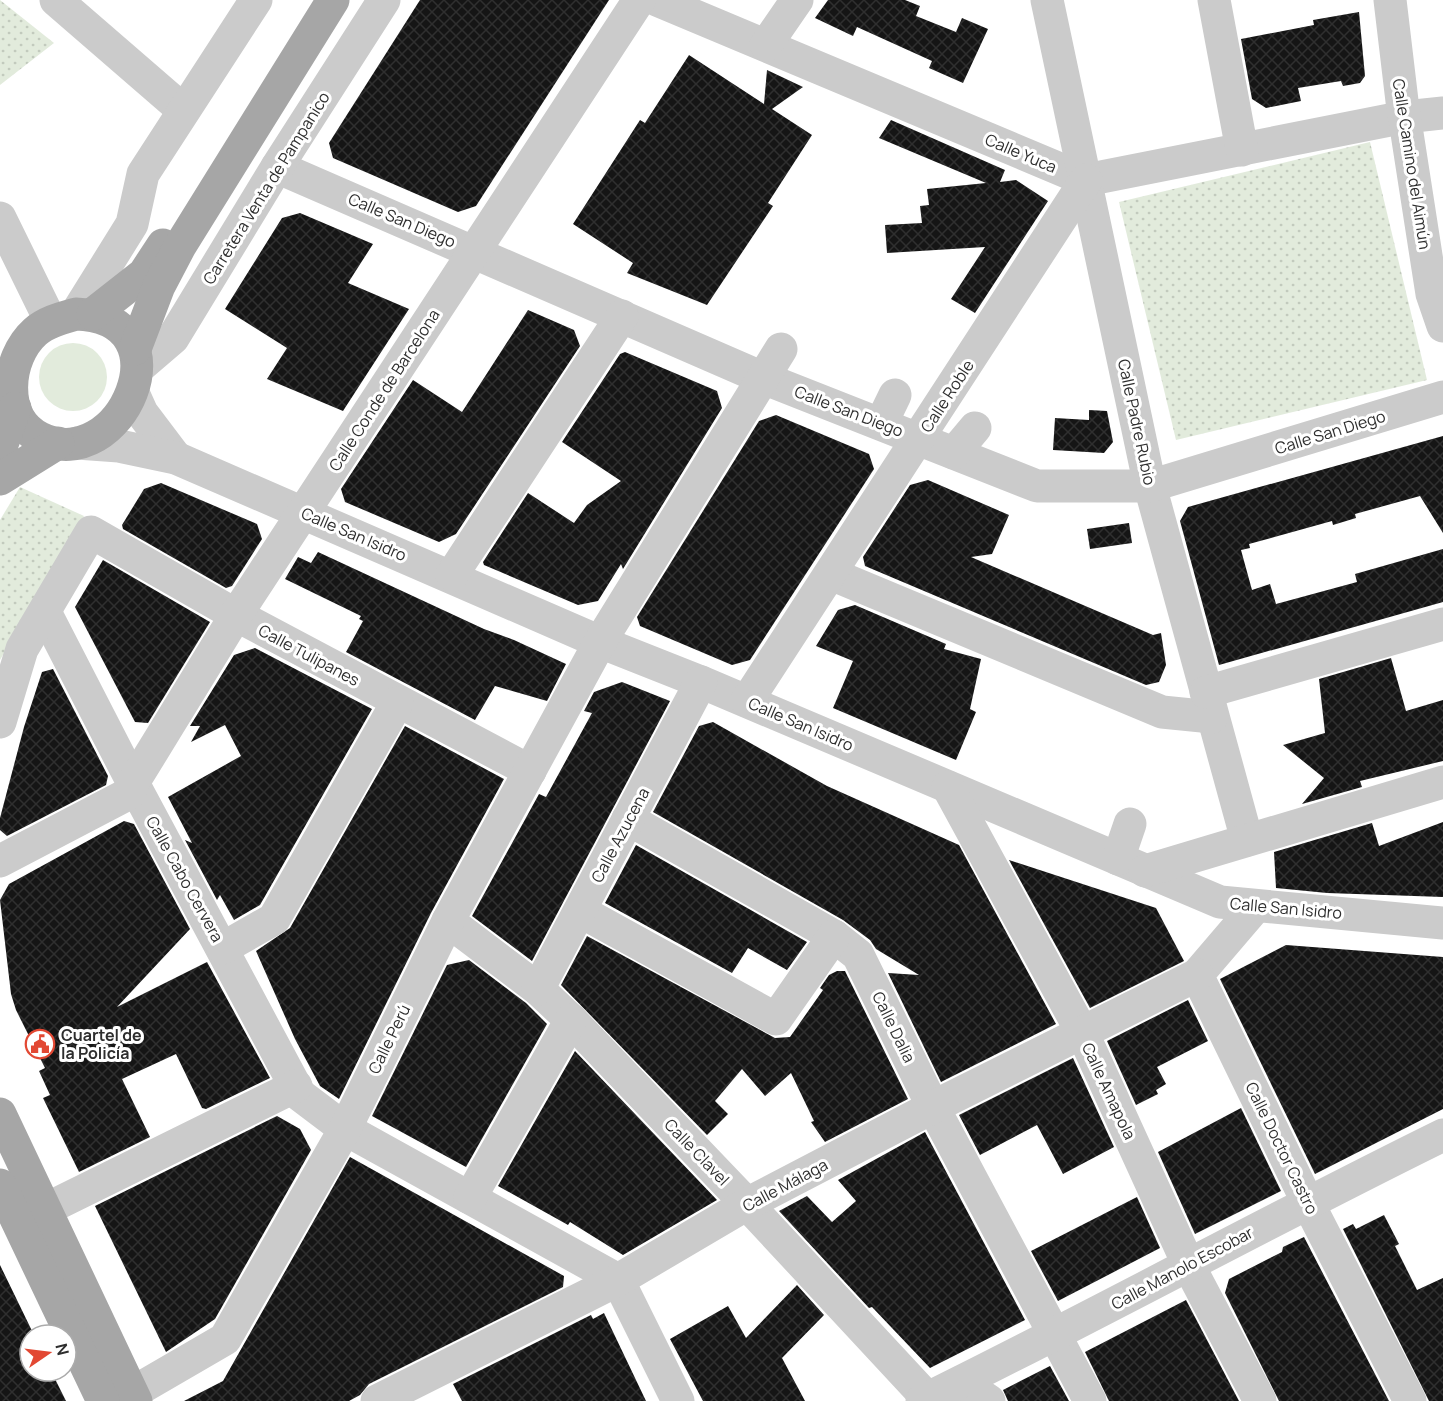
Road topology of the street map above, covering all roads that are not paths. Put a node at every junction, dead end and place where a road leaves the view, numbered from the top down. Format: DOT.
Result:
graph roads {
  1 [pos="56,0"];
  2 [pos="256,0"];
  3 [pos="311,0"];
  4 [pos="333,0"];
  5 [pos="384,0"];
  6 [pos="639,0"];
  7 [pos="657,0"];
  8 [pos="796,0"];
  9 [pos="1047,0"];
  10 [pos="1214,0"];
  11 [pos="1390,0"];
  12 [pos="766,45"];
  13 [pos="183,110"];
  14 [pos="1443,113"];
  15 [pos="1405,117"];
  16 [pos="1242,150"];
  17 [pos="278,167"];
  18 [pos="1086,180"];
  19 [pos="0,218"];
  20 [pos="475,251"];
  21 [pos="1437,293"];
  22 [pos="622,316"];
  23 [pos="73,317"];
  24 [pos="1443,326"];
  25 [pos="782,348"];
  26 [pos="7,366"];
  27 [pos="135,370"];
  28 [pos="763,378"];
  29 [pos="895,395"];
  30 [pos="1443,397"];
  31 [pos="954,403"];
  32 [pos="15,408"];
  33 [pos="881,424"];
  34 [pos="919,439"];
  35 [pos="68,443"];
  36 [pos="0,450"];
  37 [pos="954,453"];
  38 [pos="176,458"];
  39 [pos="0,479"];
  40 [pos="1150,486"];
  41 [pos="304,512"];
  42 [pos="831,574"];
  43 [pos="452,575"];
  44 [pos="45,612"];
  45 [pos="236,615"];
  46 [pos="1443,624"];
  47 [pos="600,642"];
  48 [pos="701,682"];
  49 [pos="747,701"];
  50 [pos="397,703"];
  51 [pos="1209,704"];
  52 [pos="0,722"];
  53 [pos="530,771"];
  54 [pos="1443,782"];
  55 [pos="133,783"];
  56 [pos="948,787"];
  57 [pos="628,819"];
  58 [pos="1130,824"];
  59 [pos="1247,840"];
  60 [pos="0,861"];
  61 [pos="1132,865"];
  62 [pos="1256,906"];
  63 [pos="580,911"];
  64 [pos="448,921"];
  65 [pos="1443,923"];
  66 [pos="834,936"];
  67 [pos="223,948"];
  68 [pos="1197,975"];
  69 [pos="538,989"];
  70 [pos="571,1020"];
  71 [pos="1083,1034"];
  72 [pos="296,1086"];
  73 [pos="933,1107"];
  74 [pos="0,1114"];
  75 [pos="345,1129"];
  76 [pos="1443,1135"];
  77 [pos="0,1185"];
  78 [pos="470,1198"];
  79 [pos="1307,1201"];
  80 [pos="747,1204"];
  81 [pos="32,1215"];
  82 [pos="1189,1266"];
  83 [pos="618,1280"];
  84 [pos="1052,1336"];
  85 [pos="961,1382"];
  86 [pos="420,1391"];
  87 [pos="124,1398"];
  88 [pos="927,1400"];
  89 [pos="377,1401"];
  90 [pos="678,1401"];
  91 [pos="989,1401"];
  92 [pos="1090,1401"];
  93 [pos="1260,1401"];
  94 [pos="1410,1401"];
  1 -- 13 [label="street"];
  2 -- 13 [label="street"];
  3 -- 23 [label="main road"];
  4 -- 27 [label="main road"];
  5 -- 17 [label="street, Carretera Venta de Pampanico"];
  6 -- 20 [label="street, Calle Conde de Barcelona"];
  7 -- 12 [label="street, Calle Yuca"];
  8 -- 12 [label="street"];
  9 -- 18 [label="street, Calle Padre Rubio"];
  10 -- 16 [label="street"];
  11 -- 15 [label="street, Calle Camino del Aimún"];
  12 -- 18 [label="street, Calle Yuca"];
  13 -- 23 [label="street"];
  14 -- 15 [label="street"];
  15 -- 16 [label="street"];
  15 -- 21 [label="street, Calle Camino del Aimún"];
  16 -- 18 [label="street"];
  17 -- 20 [label="street, Calle San Diego"];
  17 -- 27 [label="street, Carretera Venta de Pampanico"];
  18 -- 31 [label="street, Calle Roble"];
  18 -- 40 [label="street, Calle Padre Rubio"];
  19 -- 23 [label="street"];
  20 -- 22 [label="street, Calle San Diego"];
  20 -- 41 [label="street, Calle Conde de Barcelona"];
  21 -- 24 [label="street, Calle Camino del Aimún"];
  22 -- 28 [label="street, Calle San Diego"];
  22 -- 43 [label="street"];
  23 -- 26 [label="main road"];
  23 -- 27 [label="main road"];
  25 -- 28 [label="street, Calle Perú"];
  26 -- 32 [label="main road"];
  27 -- 35 [label="main road"];
  27 -- 38 [label="street, Calle San Isidro"];
  28 -- 33 [label="street, Calle San Diego"];
  28 -- 47 [label="street, Calle Perú"];
  29 -- 33 [label="street"];
  30 -- 40 [label="street, Calle San Diego"];
  31 -- 34 [label="street, Calle Roble"];
  31 -- 37 [label="street"];
  32 -- 35 [label="main road"];
  32 -- 36 [label="main road"];
  33 -- 34 [label="street, Calle San Diego"];
  34 -- 37 [label="street, Calle San Diego"];
  34 -- 42 [label="street, Calle Roble"];
  35 -- 38 [label="street, Calle San Isidro"];
  35 -- 39 [label="main road"];
  37 -- 40 [label="street, Calle San Diego"];
  38 -- 41 [label="street, Calle San Isidro"];
  40 -- 51 [label="street, Calle Padre Rubio"];
  41 -- 43 [label="street, Calle San Isidro"];
  41 -- 45 [label="street, Calle Conde de Barcelona"];
  42 -- 49 [label="street, Calle Roble"];
  42 -- 51 [label="street"];
  43 -- 47 [label="street, Calle San Isidro"];
  44 -- 45 [label="street, Calle Tulipanes"];
  44 -- 52 [label="street"];
  44 -- 55 [label="street, Calle Cabo Cervera"];
  45 -- 50 [label="street, Calle Tulipanes"];
  45 -- 55 [label="street, Calle Conde de Barcelona"];
  46 -- 51 [label="street"];
  47 -- 48 [label="street, Calle San Isidro"];
  47 -- 53 [label="street, Calle Perú"];
  48 -- 49 [label="street, Calle San Isidro"];
  48 -- 57 [label="street, Calle Azucena"];
  49 -- 56 [label="street, Calle San Isidro"];
  50 -- 53 [label="street, Calle Tulipanes"];
  50 -- 67 [label="street"];
  51 -- 59 [label="street, Calle Padre Rubio"];
  53 -- 64 [label="street, Calle Perú"];
  54 -- 59 [label="street"];
  55 -- 60 [label="street, Calle Conde de Barcelona"];
  55 -- 67 [label="street, Calle Cabo Cervera"];
  56 -- 61 [label="street, Calle San Isidro"];
  56 -- 71 [label="street, Calle Amapola"];
  57 -- 63 [label="street, Calle Azucena"];
  57 -- 66 [label="street, Calle Dalia"];
  58 -- 61 [label="street"];
  59 -- 61 [label="street"];
  61 -- 62 [label="street, Calle San Isidro"];
  62 -- 65 [label="street, Calle San Isidro"];
  62 -- 68 [label="street"];
  63 -- 66 [label="street"];
  63 -- 69 [label="street, Calle Azucena"];
  64 -- 69 [label="street, Calle Clavel"];
  64 -- 75 [label="street, Calle Perú"];
  66 -- 73 [label="street, Calle Dalia"];
  67 -- 72 [label="street, Calle Cabo Cervera"];
  68 -- 71 [label="street, Calle Málaga"];
  68 -- 79 [label="street, Calle Doctor Castro"];
  69 -- 70 [label="street, Calle Clavel"];
  70 -- 78 [label="street"];
  70 -- 80 [label="street, Calle Clavel"];
  71 -- 73 [label="street, Calle Málaga"];
  71 -- 82 [label="street, Calle Amapola"];
  72 -- 75 [label="street, Calle Cabo Cervera"];
  72 -- 81 [label="street"];
  73 -- 80 [label="street, Calle Málaga"];
  73 -- 84 [label="street, Calle Dalia"];
  74 -- 81 [label="main road"];
  75 -- 78 [label="street, Calle Cabo Cervera"];
  75 -- 87 [label="street, Calle Perú"];
  76 -- 79 [label="street, Calle Manolo Escobar"];
  77 -- 81 [label="main road"];
  78 -- 83 [label="street, Calle Cabo Cervera"];
  79 -- 82 [label="street, Calle Manolo Escobar"];
  79 -- 94 [label="street, Calle Doctor Castro"];
  80 -- 83 [label="street, Calle Málaga"];
  80 -- 88 [label="street, Calle Clavel"];
  81 -- 87 [label="main road"];
  82 -- 84 [label="street, Calle Manolo Escobar"];
  82 -- 93 [label="street, Calle Amapola"];
  83 -- 86 [label="street, Calle Málaga"];
  83 -- 90 [label="street"];
  84 -- 85 [label="street, Calle Manolo Escobar"];
  84 -- 92 [label="street, Calle Dalia"];
  85 -- 88 [label="street, Calle Manolo Escobar"];
  85 -- 91 [label="street"];
  86 -- 89 [label="street, Calle Málaga"];
}
